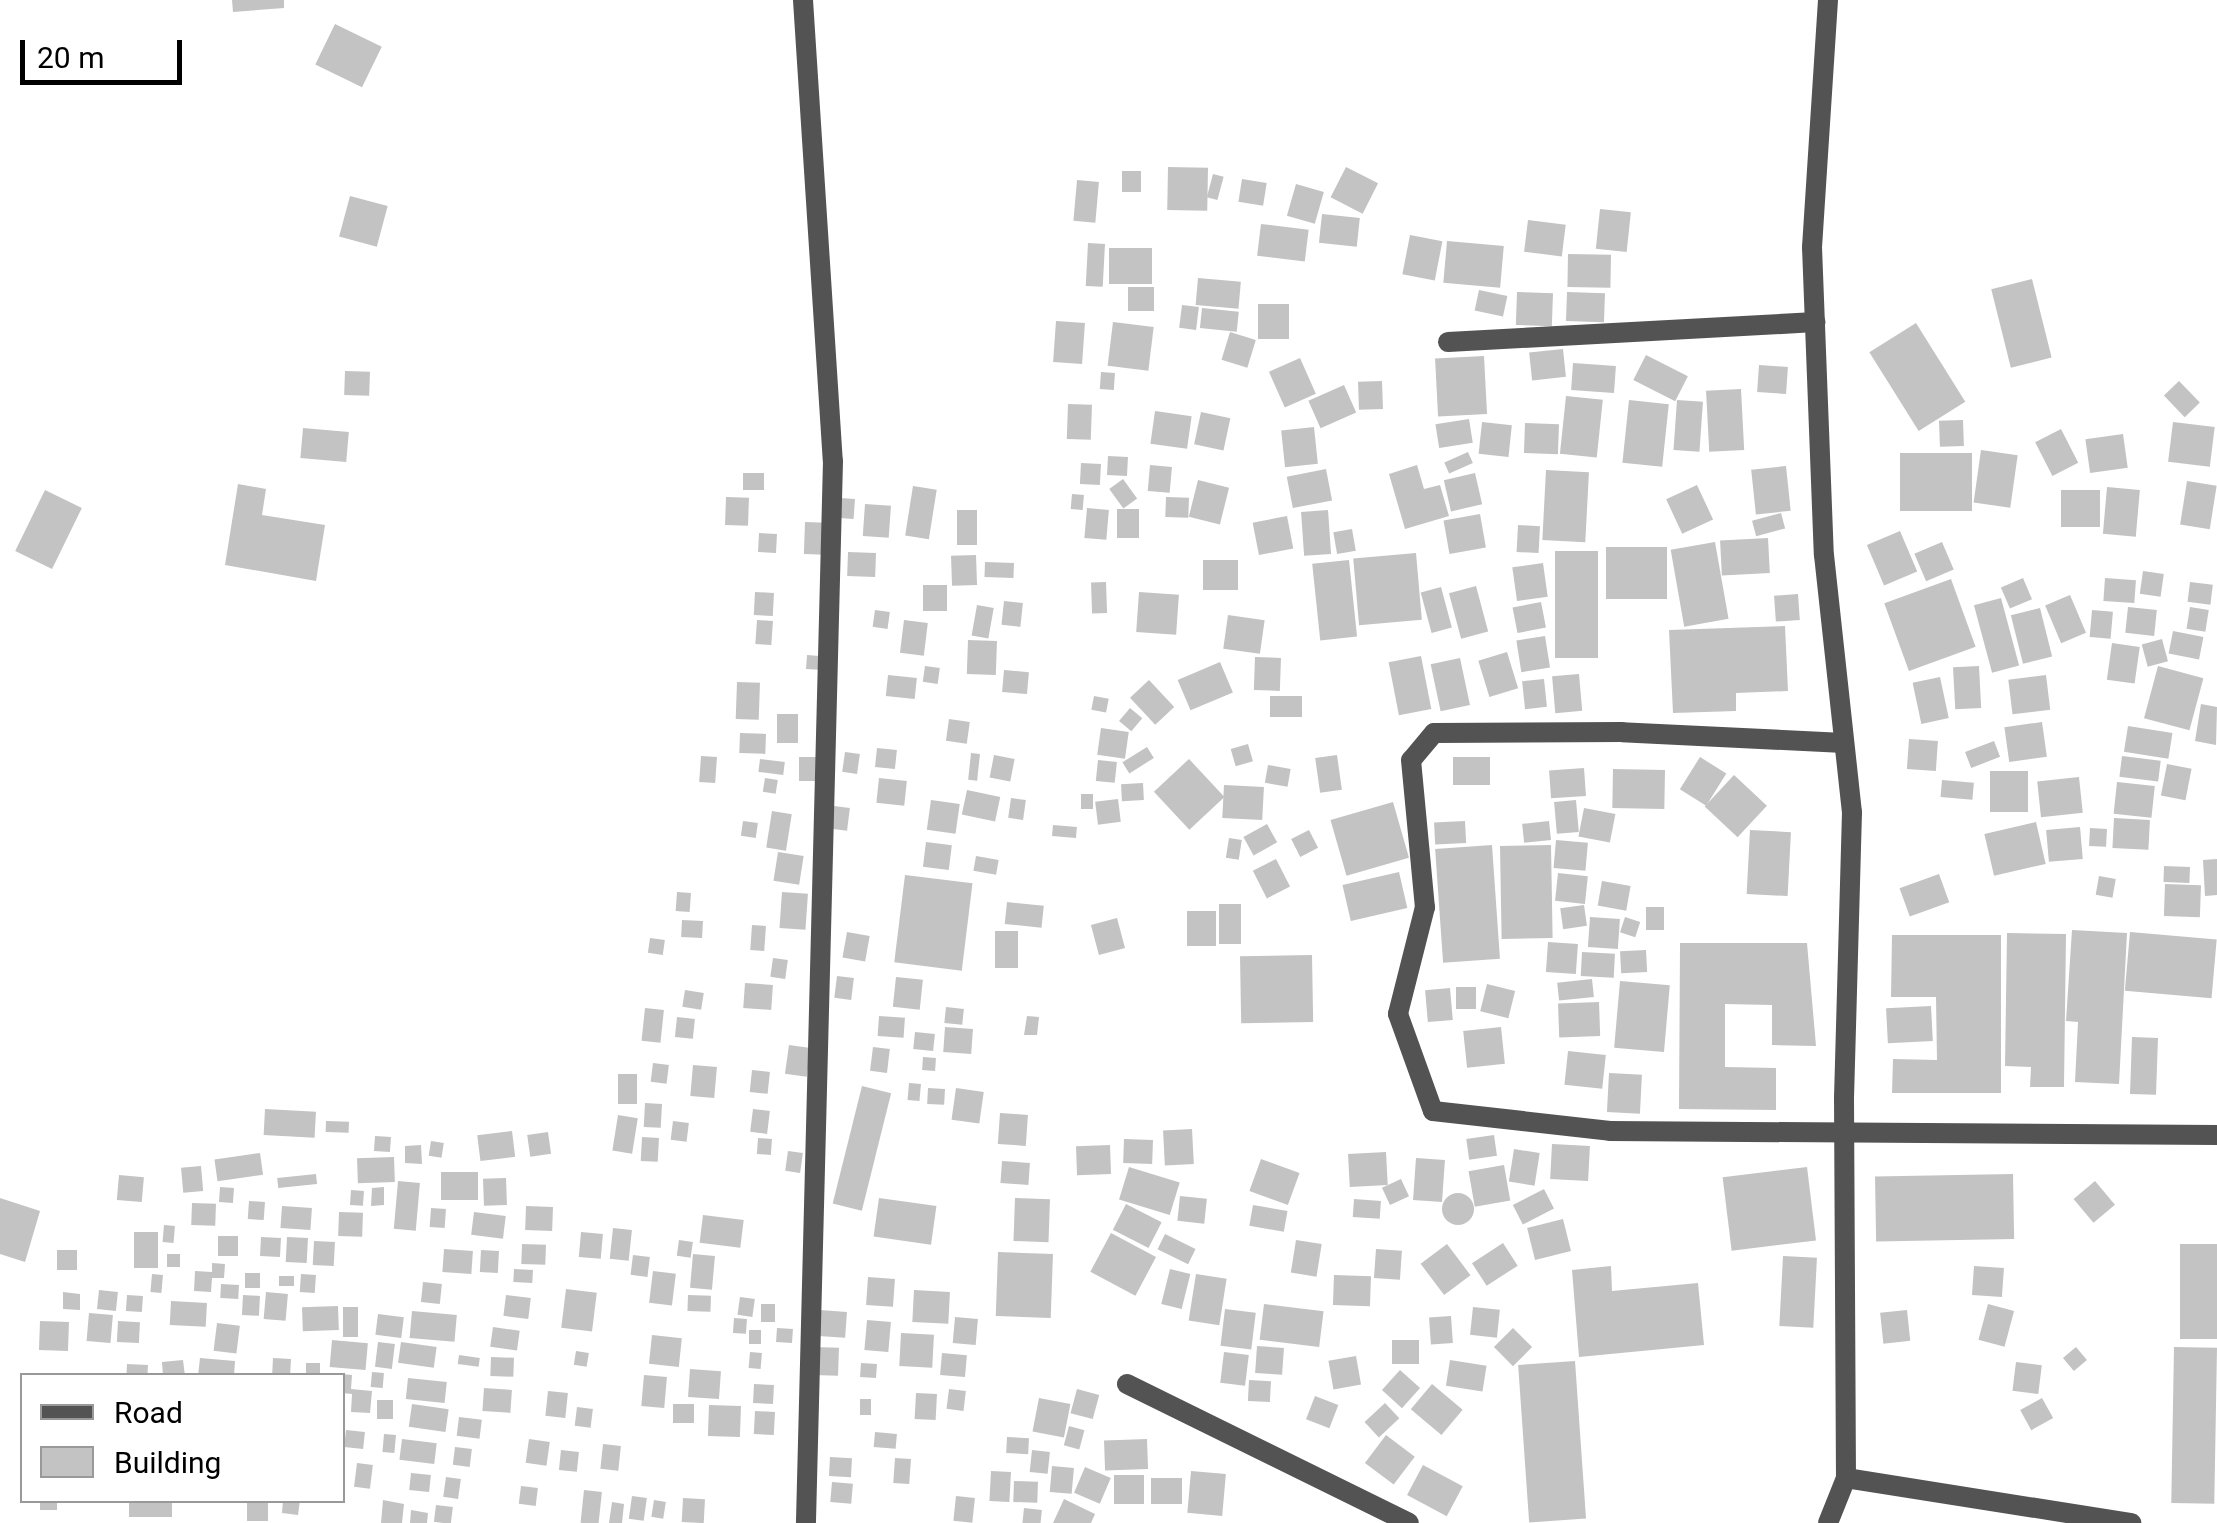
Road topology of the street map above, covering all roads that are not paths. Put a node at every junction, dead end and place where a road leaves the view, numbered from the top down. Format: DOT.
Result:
graph roads {
  1 [pos="804,0"];
  2 [pos="1828,0"];
  3 [pos="1816,322"];
  4 [pos="1448,342"];
  5 [pos="1844,743"];
  6 [pos="1844,1133"];
  7 [pos="2217,1135"];
  8 [pos="1127,1384"];
  9 [pos="1846,1478"];
  10 [pos="806,1523"];
  11 [pos="1409,1523"];
  12 [pos="1828,1523"];
  13 [pos="2131,1523"];
  1 -- 10 [label="street"];
  2 -- 3 [label="street"];
  3 -- 4 [label="street"];
  3 -- 5 [label="street"];
  5 -- 6 [label="street"];
  5 -- 6 [label="street"];
  6 -- 7 [label="street"];
  6 -- 9 [label="street"];
  8 -- 11 [label="street"];
  9 -- 12 [label="street"];
  9 -- 13 [label="street"];
}
